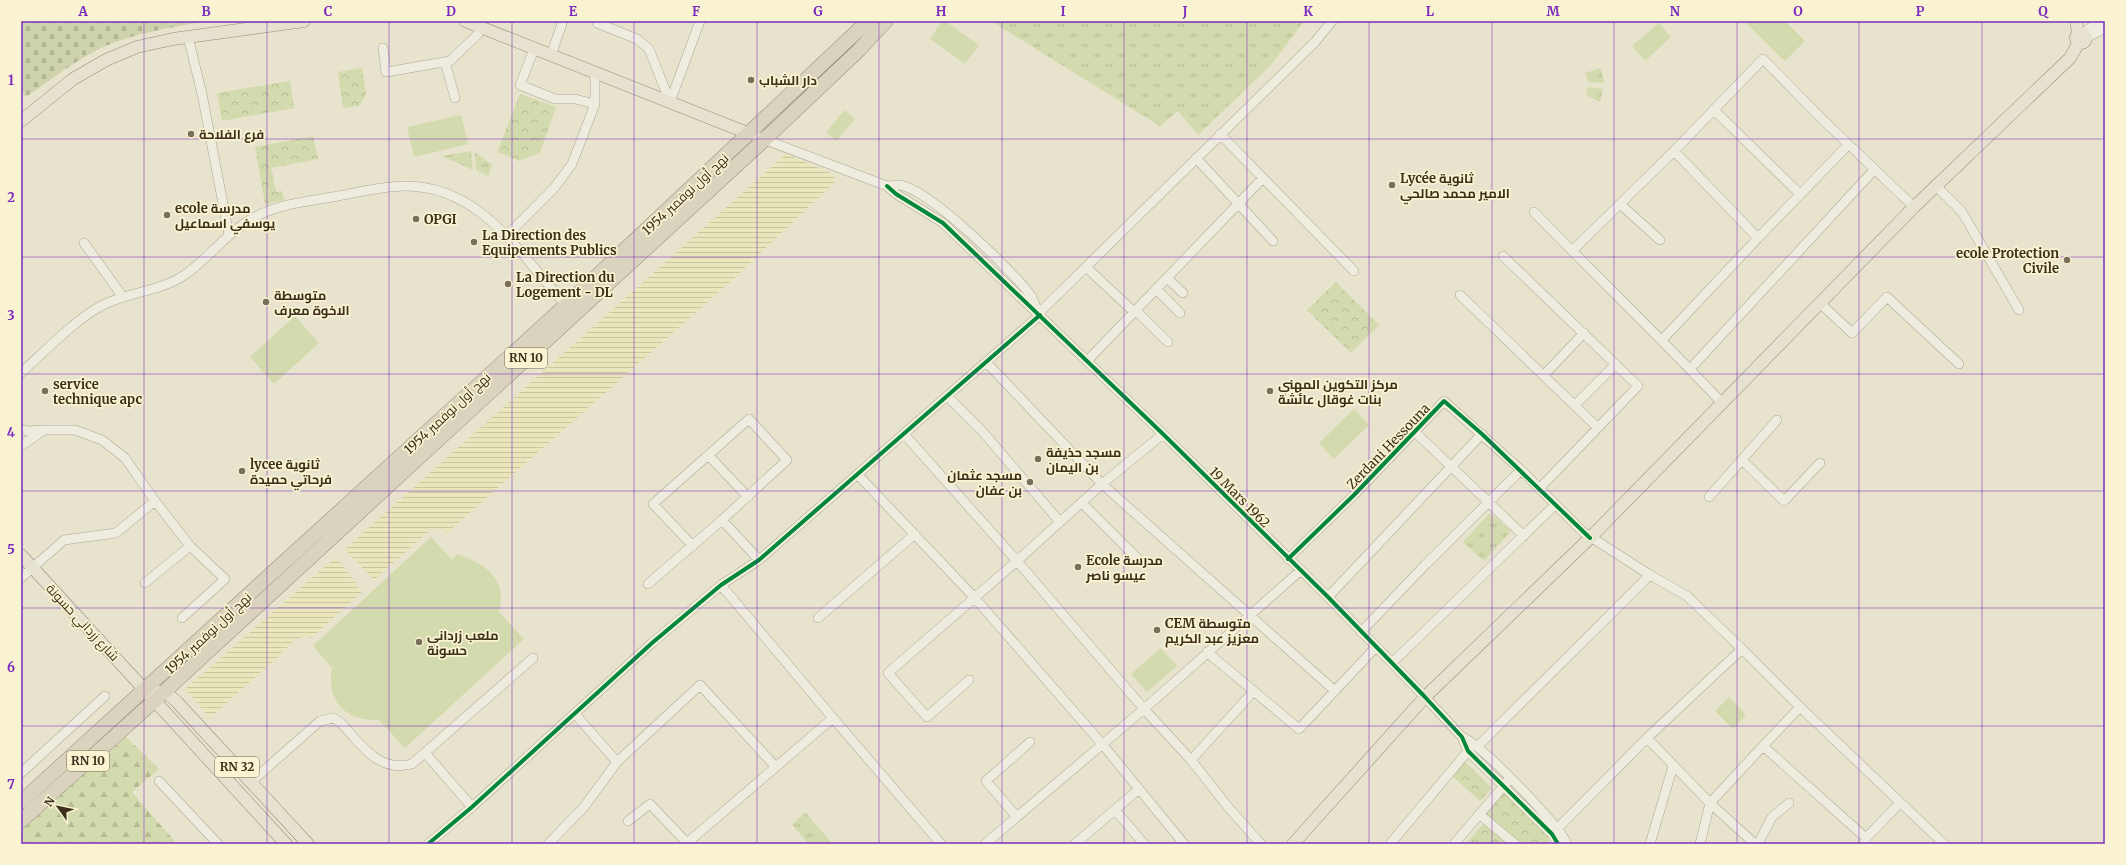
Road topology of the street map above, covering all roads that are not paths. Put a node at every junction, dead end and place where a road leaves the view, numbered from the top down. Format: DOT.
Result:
graph roads {
  1 [pos="304,21"];
  2 [pos="465,21"];
  3 [pos="563,21"];
  4 [pos="700,21"];
  5 [pos="868,21"];
  6 [pos="886,21"];
  7 [pos="1332,21"];
  8 [pos="2076,21"];
  9 [pos="2100,21"];
  10 [pos="597,24"];
  11 [pos="2105,28"];
  12 [pos="478,34"];
  13 [pos="188,37"];
  14 [pos="2082,37"];
  15 [pos="382,48"];
  16 [pos="534,49"];
  17 [pos="551,55"];
  18 [pos="445,62"];
  19 [pos="595,73"];
  20 [pos="455,98"];
  21 [pos="670,102"];
  22 [pos="595,104"];
  23 [pos="1714,110"];
  24 [pos="21,121"];
  25 [pos="750,134"];
  26 [pos="1220,134"];
  27 [pos="764,140"];
  28 [pos="1848,144"];
  29 [pos="1674,151"];
  30 [pos="1196,158"];
  31 [pos="1874,170"];
  32 [pos="1263,178"];
  33 [pos="705,185"];
  34 [pos="1937,187"];
  35 [pos="1800,194"];
  36 [pos="1239,204"];
  37 [pos="1620,204"];
  38 [pos="1914,207"];
  39 [pos="1534,212"];
  40 [pos="229,235"];
  41 [pos="506,236"];
  42 [pos="1758,238"];
  43 [pos="1660,240"];
  44 [pos="1273,241"];
  45 [pos="84,243"];
  46 [pos="639,245"];
  47 [pos="1572,251"];
  48 [pos="1503,256"];
  49 [pos="1086,266"];
  50 [pos="1354,271"];
  51 [pos="1167,278"];
  52 [pos="1156,289"];
  53 [pos="1183,293"];
  54 [pos="1460,296"];
  55 [pos="123,297"];
  56 [pos="1820,303"];
  57 [pos="566,305"];
  58 [pos="2019,310"];
  59 [pos="1135,311"];
  60 [pos="1180,313"];
  61 [pos="1039,314"];
  62 [pos="1584,332"];
  63 [pos="1662,340"];
  64 [pos="1168,342"];
  65 [pos="1086,361"];
  66 [pos="987,363"];
  67 [pos="1616,364"];
  68 [pos="1959,364"];
  69 [pos="1690,369"];
  70 [pos="21,373"];
  71 [pos="1544,375"];
  72 [pos="484,388"];
  73 [pos="947,396"];
  74 [pos="1723,404"];
  75 [pos="1575,405"];
  76 [pos="1776,420"];
  77 [pos="1598,428"];
  78 [pos="21,429"];
  79 [pos="44,430"];
  80 [pos="1415,432"];
  81 [pos="904,434"];
  82 [pos="1163,434"];
  83 [pos="1482,434"];
  84 [pos="21,446"];
  85 [pos="708,455"];
  86 [pos="1742,460"];
  87 [pos="1820,463"];
  88 [pos="1450,468"];
  89 [pos="1521,470"];
  90 [pos="858,475"];
  91 [pos="1102,484"];
  92 [pos="1539,489"];
  93 [pos="748,498"];
  94 [pos="1709,498"];
  95 [pos="155,501"];
  96 [pos="1082,503"];
  97 [pos="1488,503"];
  98 [pos="1555,505"];
  99 [pos="722,520"];
  100 [pos="1060,522"];
  101 [pos="915,534"];
  102 [pos="1524,536"];
  103 [pos="1590,538"];
  104 [pos="190,546"];
  105 [pos="693,546"];
  106 [pos="21,555"];
  107 [pos="1288,559"];
  108 [pos="759,560"];
  109 [pos="1138,560"];
  110 [pos="1017,561"];
  111 [pos="32,567"];
  112 [pos="1300,571"];
  113 [pos="1650,575"];
  114 [pos="21,578"];
  115 [pos="145,583"];
  116 [pos="648,584"];
  117 [pos="721,585"];
  118 [pos="974,597"];
  119 [pos="1328,597"];
  120 [pos="1250,614"];
  121 [pos="182,618"];
  122 [pos="818,618"];
  123 [pos="1362,632"];
  124 [pos="1376,646"];
  125 [pos="1742,649"];
  126 [pos="1207,652"];
  127 [pos="534,658"];
  128 [pos="1392,663"];
  129 [pos="969,680"];
  130 [pos="1335,690"];
  131 [pos="1253,692"];
  132 [pos="154,694"];
  133 [pos="105,696"];
  134 [pos="1425,697"];
  135 [pos="1800,707"];
  136 [pos="1144,709"];
  137 [pos="575,714"];
  138 [pos="833,718"];
  139 [pos="1462,737"];
  140 [pos="1646,738"];
  141 [pos="1030,742"];
  142 [pos="1102,745"];
  143 [pos="1478,746"];
  144 [pos="1763,746"];
  145 [pos="1468,751"];
  146 [pos="426,754"];
  147 [pos="1191,760"];
  148 [pos="617,762"];
  149 [pos="775,766"];
  150 [pos="1673,766"];
  151 [pos="21,773"];
  152 [pos="160,781"];
  153 [pos="251,782"];
  154 [pos="1507,782"];
  155 [pos="1139,789"];
  156 [pos="238,792"];
  157 [pos="21,802"];
  158 [pos="1710,803"];
  159 [pos="1789,803"];
  160 [pos="1900,803"];
  161 [pos="472,807"];
  162 [pos="1115,810"];
  163 [pos="1480,814"];
  164 [pos="1017,817"];
  165 [pos="21,821"];
  166 [pos="628,821"];
  167 [pos="1555,831"];
  168 [pos="1865,841"];
  169 [pos="432,843"];
  170 [pos="687,843"];
  171 [pos="1456,843"];
  172 [pos="1563,843"];
  173 [pos="218,844"];
  174 [pos="286,844"];
  175 [pos="308,844"];
  176 [pos="548,844"];
  177 [pos="941,844"];
  178 [pos="985,844"];
  179 [pos="1075,844"];
  180 [pos="1144,844"];
  181 [pos="1184,844"];
  182 [pos="1261,844"];
  183 [pos="1293,844"];
  184 [pos="1390,844"];
  185 [pos="1515,844"];
  186 [pos="1650,844"];
  187 [pos="1700,844"];
  188 [pos="1755,844"];
  189 [pos="1758,844"];
  190 [pos="1944,844"];
  1 -- 13 [label="main road"];
  2 -- 16 [label="main road"];
  3 -- 17 [label="street"];
  4 -- 21 [label="street"];
  5 -- 25 [label="highway, نهج أول نوفمبر 1954 / RN 10"];
  6 -- 27 [label="highway, نهج أول نوفمبر 1954 / RN 10"];
  7 -- 26 [label="street"];
  8 -- 14 [label="main road"];
  9 -- 14 [label="street"];
  10 -- 21 [label="street"];
  11 -- 14 [label="street"];
  12 -- 18 [label="street"];
  13 -- 24 [label="main road"];
  13 -- 40 [label="street"];
  14 -- 34 [label="main road"];
  15 -- 18 [label="street"];
  16 -- 17 [label="main road"];
  16 -- 22 [label="street"];
  17 -- 19 [label="main road"];
  18 -- 20 [label="street"];
  19 -- 21 [label="main road"];
  19 -- 22 [label="street"];
  21 -- 25 [label="main road"];
  22 -- 41 [label="street"];
  23 -- 28 [label="street"];
  23 -- 29 [label="street"];
  23 -- 35 [label="street"];
  25 -- 27 [label="street, 19 Mars 1962"];
  25 -- 33 [label="highway, نهج أول نوفمبر 1954 / RN 10"];
  26 -- 30 [label="street"];
  26 -- 32 [label="street"];
  27 -- 33 [label="highway, نهج أول نوفمبر 1954 / RN 10"];
  27 -- 61 [label="street, 19 Mars 1962"];
  28 -- 31 [label="street"];
  28 -- 35 [label="street"];
  29 -- 37 [label="street"];
  29 -- 42 [label="street"];
  30 -- 36 [label="street"];
  30 -- 49 [label="street"];
  31 -- 38 [label="street"];
  31 -- 69 [label="street"];
  32 -- 36 [label="street"];
  32 -- 50 [label="street"];
  33 -- 46 [label="highway, نهج أول نوفمبر 1954 / RN 10"];
  34 -- 38 [label="main road"];
  34 -- 58 [label="street"];
  35 -- 42 [label="street"];
  36 -- 44 [label="street"];
  36 -- 51 [label="street"];
  37 -- 43 [label="street"];
  37 -- 47 [label="street"];
  38 -- 56 [label="main road"];
  39 -- 47 [label="street"];
  40 -- 41 [label="street"];
  40 -- 55 [label="street"];
  41 -- 57 [label="street"];
  42 -- 63 [label="street"];
  45 -- 55 [label="street"];
  46 -- 57 [label="highway, نهج أول نوفمبر 1954 / RN 10"];
  46 -- 72 [label="highway, نهج أول نوفمبر 1954 / RN 10"];
  47 -- 63 [label="street"];
  48 -- 62 [label="street"];
  49 -- 59 [label="street"];
  49 -- 61 [label="street"];
  51 -- 52 [label="street"];
  51 -- 53 [label="street"];
  52 -- 59 [label="street"];
  52 -- 60 [label="street"];
  54 -- 71 [label="street"];
  55 -- 70 [label="street"];
  56 -- 68 [label="street"];
  56 -- 74 [label="main road"];
  57 -- 72 [label="highway, نهج أول نوفمبر 1954 / RN 10"];
  59 -- 64 [label="street"];
  59 -- 65 [label="street"];
  61 -- 65 [label="street, 19 Mars 1962"];
  61 -- 66 [label="street"];
  62 -- 67 [label="street"];
  62 -- 71 [label="street"];
  63 -- 69 [label="street"];
  65 -- 82 [label="street, 19 Mars 1962"];
  66 -- 73 [label="street"];
  66 -- 91 [label="street"];
  67 -- 75 [label="street"];
  67 -- 77 [label="street"];
  69 -- 74 [label="street"];
  71 -- 75 [label="street"];
  72 -- 132 [label="highway, نهج أول نوفمبر 1954 / RN 10"];
  73 -- 81 [label="street"];
  73 -- 100 [label="street"];
  74 -- 103 [label="main road"];
  75 -- 77 [label="street"];
  76 -- 86 [label="street"];
  77 -- 92 [label="street"];
  78 -- 79 [label="street"];
  79 -- 84 [label="street"];
  79 -- 95 [label="street"];
  80 -- 83 [label="street, Zerdani Hessouna"];
  80 -- 88 [label="street"];
  80 -- 107 [label="street, Zerdani Hessouna"];
  81 -- 90 [label="street"];
  81 -- 110 [label="street"];
  82 -- 91 [label="street"];
  82 -- 107 [label="street, 19 Mars 1962"];
  83 -- 88 [label="street"];
  83 -- 89 [label="street, Zerdani Hessouna"];
  85 -- 93 [label="street"];
  85 -- 93 [label="street"];
  85 -- 105 [label="street"];
  86 -- 87 [label="street"];
  86 -- 94 [label="street"];
  88 -- 97 [label="street"];
  88 -- 119 [label="street"];
  89 -- 92 [label="street, Zerdani Hessouna"];
  89 -- 97 [label="street"];
  90 -- 101 [label="street"];
  90 -- 108 [label="street"];
  91 -- 96 [label="street"];
  91 -- 120 [label="street"];
  92 -- 98 [label="street, Zerdani Hessouna"];
  93 -- 99 [label="street"];
  95 -- 104 [label="street"];
  95 -- 111 [label="street"];
  96 -- 100 [label="street"];
  96 -- 109 [label="street"];
  97 -- 102 [label="street"];
  97 -- 123 [label="street"];
  98 -- 102 [label="street"];
  98 -- 103 [label="street, Zerdani Hessouna"];
  99 -- 105 [label="street"];
  99 -- 108 [label="street"];
  100 -- 110 [label="street"];
  101 -- 118 [label="street"];
  101 -- 122 [label="street"];
  102 -- 128 [label="street"];
  103 -- 113 [label="street, Zerdani Hessouna"];
  103 -- 134 [label="main road"];
  104 -- 115 [label="street"];
  104 -- 121 [label="street"];
  105 -- 116 [label="street"];
  106 -- 111 [label="main road, شارع زرداني حسونة"];
  107 -- 112 [label="street, 19 Mars 1962"];
  108 -- 117 [label="street"];
  110 -- 118 [label="street"];
  110 -- 136 [label="street"];
  111 -- 114 [label="street"];
  111 -- 132 [label="main road, شارع زرداني حسونة"];
  112 -- 119 [label="street, 19 Mars 1962"];
  112 -- 120 [label="street"];
  113 -- 125 [label="street, Zerdani Hessouna"];
  113 -- 143 [label="street"];
  117 -- 137 [label="street"];
  117 -- 138 [label="street"];
  118 -- 129 [label="street"];
  118 -- 142 [label="street"];
  119 -- 123 [label="street, 19 Mars 1962"];
  120 -- 126 [label="street"];
  120 -- 130 [label="street"];
  123 -- 124 [label="street, 19 Mars 1962"];
  124 -- 128 [label="street, 19 Mars 1962"];
  124 -- 130 [label="street"];
  125 -- 135 [label="street, Zerdani Hessouna"];
  125 -- 140 [label="street"];
  126 -- 131 [label="street"];
  126 -- 136 [label="street"];
  127 -- 146 [label="street"];
  128 -- 134 [label="street, 19 Mars 1962"];
  130 -- 131 [label="street"];
  131 -- 147 [label="street"];
  132 -- 153 [label="main road, شارع زرداني حسونة / RN 32"];
  132 -- 156 [label="main road, شارع زرداني حسونة / RN 32"];
  132 -- 157 [label="highway, نهج أول نوفمبر 1954 / RN 10"];
  132 -- 165 [label="highway, نهج أول نوفمبر 1954 / RN 10"];
  133 -- 151 [label="street"];
  134 -- 139 [label="street, 19 Mars 1962"];
  134 -- 183 [label="main road"];
  135 -- 144 [label="street"];
  135 -- 160 [label="street, Zerdani Hessouna"];
  136 -- 142 [label="street"];
  136 -- 147 [label="street"];
  137 -- 148 [label="street"];
  137 -- 161 [label="street"];
  138 -- 149 [label="street"];
  138 -- 177 [label="street"];
  139 -- 143 [label="street"];
  139 -- 145 [label="street"];
  140 -- 150 [label="street"];
  140 -- 167 [label="street"];
  141 -- 164 [label="street"];
  142 -- 155 [label="street"];
  142 -- 164 [label="street"];
  143 -- 154 [label="street"];
  144 -- 158 [label="street"];
  144 -- 168 [label="street"];
  145 -- 154 [label="street"];
  145 -- 184 [label="street"];
  146 -- 153 [label="street"];
  146 -- 161 [label="street"];
  147 -- 182 [label="street"];
  148 -- 149 [label="street"];
  148 -- 176 [label="street"];
  149 -- 170 [label="street"];
  150 -- 158 [label="street"];
  150 -- 186 [label="street"];
  152 -- 173 [label="street"];
  153 -- 156 [label="main road"];
  153 -- 175 [label="main road, شارع زرداني حسونة / RN 32"];
  154 -- 163 [label="street"];
  154 -- 167 [label="street"];
  155 -- 162 [label="street"];
  155 -- 181 [label="street"];
  156 -- 174 [label="main road, شارع زرداني حسونة / RN 32"];
  158 -- 187 [label="street"];
  158 -- 188 [label="street"];
  159 -- 189 [label="street"];
  160 -- 168 [label="street"];
  160 -- 190 [label="street, Zerdani Hessouna"];
  161 -- 169 [label="street"];
  162 -- 179 [label="street"];
  162 -- 180 [label="street"];
  163 -- 171 [label="street"];
  163 -- 185 [label="street"];
  164 -- 178 [label="street"];
  166 -- 170 [label="street"];
  167 -- 172 [label="street"];
}
